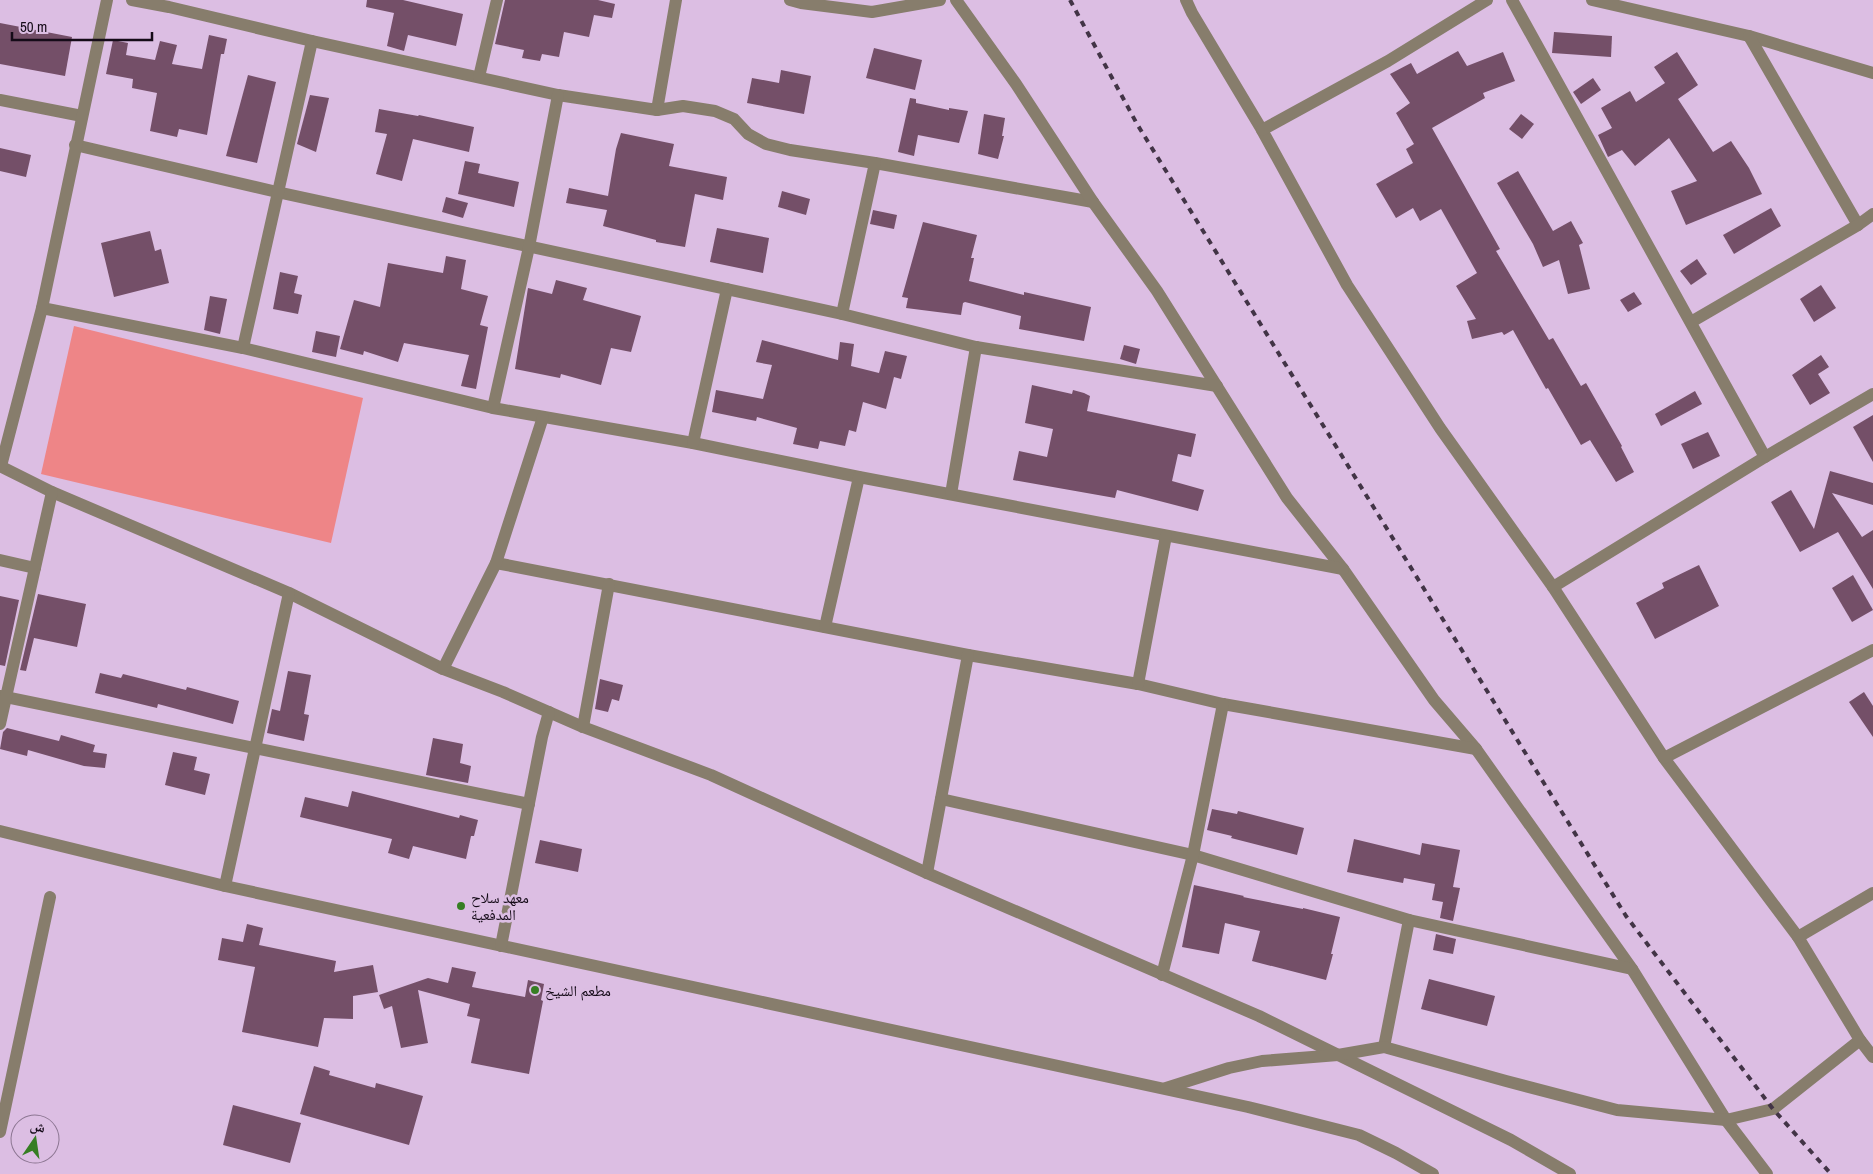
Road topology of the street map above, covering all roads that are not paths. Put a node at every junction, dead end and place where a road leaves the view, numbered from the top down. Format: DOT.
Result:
graph roads {
  1 [pos="107,0"];
  2 [pos="132,0"];
  3 [pos="497,0"];
  4 [pos="676,0"];
  5 [pos="790,0"];
  6 [pos="940,0"];
  7 [pos="956,0"];
  8 [pos="1186,0"];
  9 [pos="1487,0"];
  10 [pos="1512,0"];
  11 [pos="1592,0"];
  12 [pos="170,4"];
  13 [pos="1749,36"];
  14 [pos="312,42"];
  15 [pos="1873,73"];
  16 [pos="479,78"];
  17 [pos="558,95"];
  18 [pos="0,100"];
  19 [pos="657,110"];
  20 [pos="82,116"];
  21 [pos="1262,130"];
  22 [pos="76,145"];
  23 [pos="875,163"];
  24 [pos="277,192"];
  25 [pos="1093,202"];
  26 [pos="1873,214"];
  27 [pos="1858,225"];
  28 [pos="529,247"];
  29 [pos="727,289"];
  30 [pos="42,308"];
  31 [pos="842,314"];
  32 [pos="1691,322"];
  33 [pos="976,347"];
  34 [pos="243,348"];
  35 [pos="1217,386"];
  36 [pos="1873,394"];
  37 [pos="493,408"];
  38 [pos="543,417"];
  39 [pos="694,443"];
  40 [pos="1765,457"];
  41 [pos="1,466"];
  42 [pos="859,477"];
  43 [pos="52,492"];
  44 [pos="952,494"];
  45 [pos="1166,536"];
  46 [pos="0,560"];
  47 [pos="496,563"];
  48 [pos="35,568"];
  49 [pos="1343,569"];
  50 [pos="608,584"];
  51 [pos="1553,587"];
  52 [pos="289,593"];
  53 [pos="825,627"];
  54 [pos="1873,650"];
  55 [pos="968,655"];
  56 [pos="443,669"];
  57 [pos="1138,684"];
  58 [pos="3,696"];
  59 [pos="1223,704"];
  60 [pos="548,712"];
  61 [pos="0,724"];
  62 [pos="582,728"];
  63 [pos="254,748"];
  64 [pos="1476,749"];
  65 [pos="1664,758"];
  66 [pos="941,800"];
  67 [pos="529,804"];
  68 [pos="0,830"];
  69 [pos="1193,855"];
  70 [pos="926,873"];
  71 [pos="225,886"];
  72 [pos="1873,893"];
  73 [pos="50,897"];
  74 [pos="1409,920"];
  75 [pos="1798,937"];
  76 [pos="501,946"];
  77 [pos="1632,969"];
  78 [pos="1162,976"];
  79 [pos="1860,1040"];
  80 [pos="1384,1047"];
  81 [pos="1338,1055"];
  82 [pos="1873,1058"];
  83 [pos="1164,1089"];
  84 [pos="1726,1120"];
  85 [pos="0,1132"];
  86 [pos="1433,1174"];
  87 [pos="1570,1174"];
  88 [pos="1767,1174"];
  1 -- 20 [label="street"];
  2 -- 12 [label="street"];
  3 -- 16 [label="street"];
  4 -- 19 [label="street"];
  5 -- 6 [label="street"];
  7 -- 25 [label="street"];
  8 -- 21 [label="street"];
  9 -- 21 [label="street"];
  10 -- 32 [label="street"];
  11 -- 13 [label="street"];
  12 -- 14 [label="street"];
  13 -- 15 [label="street"];
  13 -- 27 [label="street"];
  14 -- 16 [label="street"];
  14 -- 24 [label="street"];
  16 -- 17 [label="street"];
  17 -- 19 [label="street"];
  17 -- 28 [label="street"];
  18 -- 20 [label="street"];
  19 -- 23 [label="street"];
  20 -- 22 [label="street"];
  21 -- 51 [label="street"];
  22 -- 24 [label="street"];
  22 -- 30 [label="street"];
  23 -- 25 [label="street"];
  23 -- 31 [label="street"];
  24 -- 28 [label="street"];
  24 -- 34 [label="street"];
  25 -- 35 [label="street"];
  26 -- 27 [label="street"];
  27 -- 32 [label="street"];
  28 -- 29 [label="street"];
  28 -- 37 [label="street"];
  29 -- 31 [label="street"];
  29 -- 39 [label="street"];
  30 -- 34 [label="street"];
  30 -- 41 [label="street"];
  31 -- 33 [label="street"];
  32 -- 40 [label="street"];
  33 -- 35 [label="street"];
  33 -- 44 [label="street"];
  34 -- 37 [label="street"];
  35 -- 49 [label="street"];
  36 -- 40 [label="street"];
  37 -- 38 [label="street"];
  38 -- 39 [label="street"];
  38 -- 47 [label="street"];
  39 -- 42 [label="street"];
  40 -- 51 [label="street"];
  41 -- 43 [label="street"];
  42 -- 44 [label="street"];
  42 -- 53 [label="street"];
  43 -- 48 [label="street"];
  43 -- 52 [label="street"];
  44 -- 45 [label="street"];
  45 -- 49 [label="street"];
  45 -- 57 [label="street"];
  46 -- 48 [label="street"];
  47 -- 50 [label="street"];
  47 -- 56 [label="street"];
  48 -- 58 [label="street"];
  49 -- 64 [label="street"];
  50 -- 53 [label="street"];
  50 -- 62 [label="street"];
  51 -- 65 [label="street"];
  52 -- 56 [label="street"];
  52 -- 63 [label="street"];
  53 -- 55 [label="street"];
  54 -- 65 [label="street"];
  55 -- 57 [label="street"];
  55 -- 66 [label="street"];
  56 -- 60 [label="street"];
  57 -- 59 [label="street"];
  58 -- 61 [label="street"];
  58 -- 63 [label="street"];
  59 -- 64 [label="street"];
  59 -- 69 [label="street"];
  60 -- 62 [label="street"];
  60 -- 67 [label="street"];
  62 -- 70 [label="street"];
  63 -- 67 [label="street"];
  63 -- 71 [label="street"];
  64 -- 77 [label="street"];
  65 -- 75 [label="street"];
  66 -- 69 [label="street"];
  66 -- 70 [label="street"];
  67 -- 76 [label="street"];
  68 -- 71 [label="street"];
  69 -- 74 [label="street"];
  69 -- 78 [label="street"];
  70 -- 78 [label="street"];
  71 -- 76 [label="street"];
  72 -- 75 [label="street"];
  73 -- 85 [label="street"];
  74 -- 77 [label="street"];
  74 -- 80 [label="street"];
  75 -- 79 [label="street"];
  76 -- 83 [label="street"];
  77 -- 84 [label="street"];
  78 -- 81 [label="street"];
  79 -- 82 [label="street"];
  79 -- 84 [label="street"];
  80 -- 81 [label="street"];
  80 -- 84 [label="street"];
  81 -- 83 [label="street"];
  81 -- 87 [label="street"];
  83 -- 86 [label="street"];
  84 -- 88 [label="street"];
}
